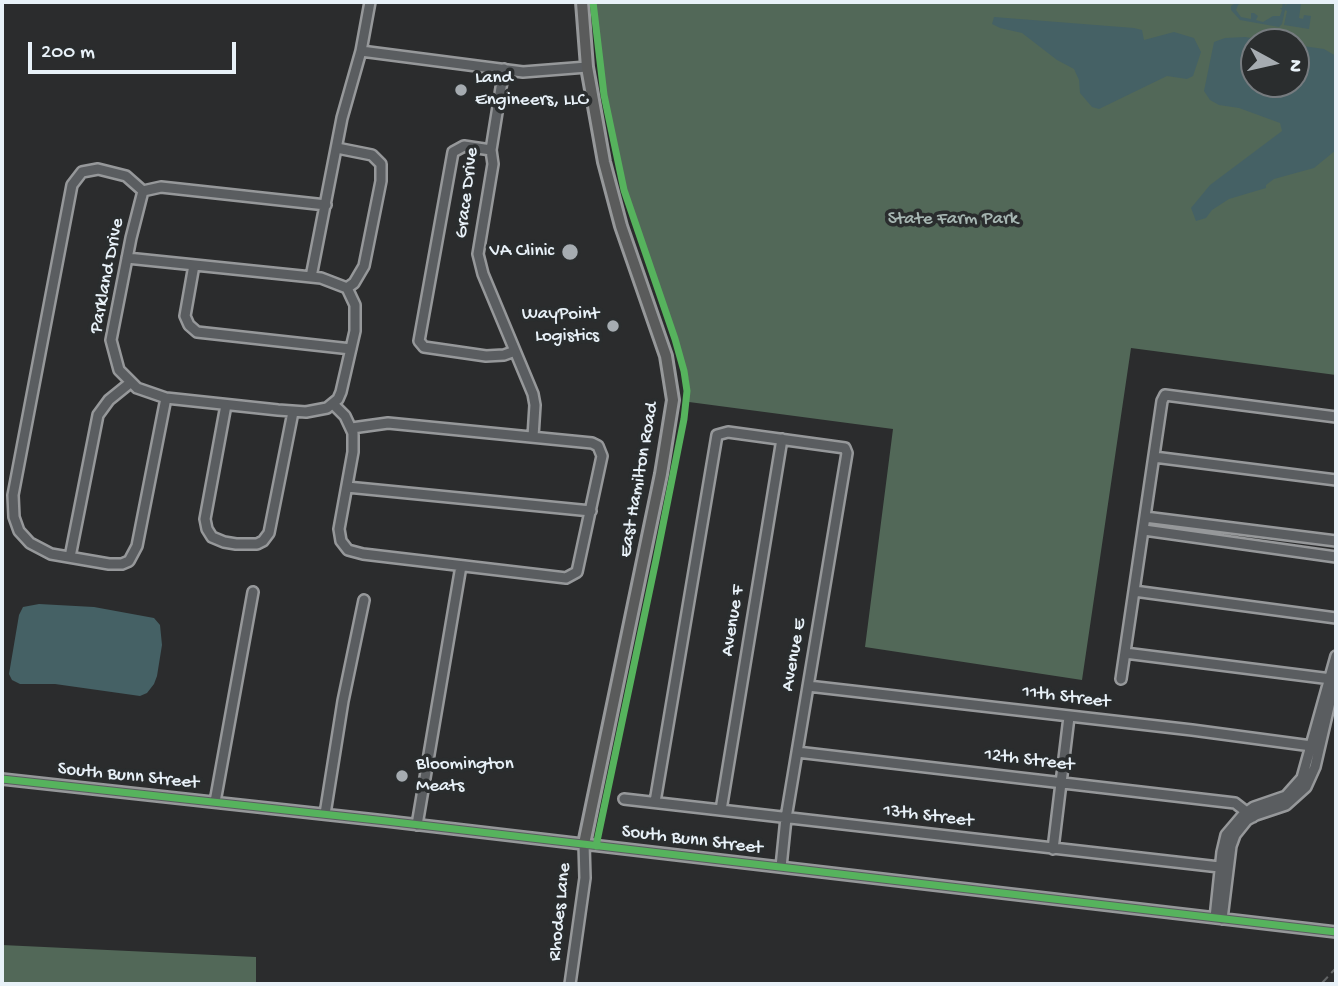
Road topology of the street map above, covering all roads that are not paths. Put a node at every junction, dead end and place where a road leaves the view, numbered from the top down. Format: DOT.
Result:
graph roads {
  1 [pos="370,2"];
  2 [pos="582,2"];
  3 [pos="361,51"];
  4 [pos="587,67"];
  5 [pos="504,69"];
  6 [pos="337,148"];
  7 [pos="491,150"];
  8 [pos="144,191"];
  9 [pos="326,205"];
  10 [pos="127,258"];
  11 [pos="194,265"];
  12 [pos="312,277"];
  13 [pos="347,288"];
  14 [pos="351,349"];
  15 [pos="515,351"];
  16 [pos="130,383"];
  17 [pos="166,398"];
  18 [pos="333,404"];
  19 [pos="226,405"];
  20 [pos="293,412"];
  21 [pos="1336,417"];
  22 [pos="352,428"];
  23 [pos="533,437"];
  24 [pos="782,439"];
  25 [pos="1154,457"];
  26 [pos="1336,480"];
  27 [pos="347,487"];
  28 [pos="591,511"];
  29 [pos="1146,517"];
  30 [pos="1144,530"];
  31 [pos="1336,541"];
  32 [pos="70,556"];
  33 [pos="1336,557"];
  34 [pos="461,566"];
  35 [pos="1134,591"];
  36 [pos="253,592"];
  37 [pos="364,600"];
  38 [pos="1336,618"];
  39 [pos="1125,653"];
  40 [pos="1336,656"];
  41 [pos="1121,679"];
  42 [pos="1331,679"];
  43 [pos="808,686"];
  44 [pos="1069,717"];
  45 [pos="1315,746"];
  46 [pos="797,752"];
  47 [pos="2,779"];
  48 [pos="1060,782"];
  49 [pos="624,799"];
  50 [pos="215,802"];
  51 [pos="655,802"];
  52 [pos="721,810"];
  53 [pos="325,814"];
  54 [pos="1251,814"];
  55 [pos="786,818"];
  56 [pos="417,825"];
  57 [pos="584,844"];
  58 [pos="1053,849"];
  59 [pos="781,867"];
  60 [pos="1224,868"];
  61 [pos="1218,918"];
  62 [pos="1336,932"];
  63 [pos="570,984"];
  1 -- 3 [label="street"];
  2 -- 4 [label="main road, East Hamilton Road"];
  3 -- 5 [label="street"];
  3 -- 6 [label="street"];
  4 -- 5 [label="street"];
  4 -- 57 [label="main road, East Hamilton Road"];
  5 -- 7 [label="street, Grace Drive"];
  6 -- 9 [label="street"];
  6 -- 13 [label="street"];
  7 -- 15 [label="street, Grace Drive"];
  7 -- 15 [label="street"];
  8 -- 9 [label="street"];
  8 -- 10 [label="street, Parkland Drive"];
  8 -- 32 [label="street"];
  9 -- 12 [label="street"];
  10 -- 11 [label="street"];
  10 -- 16 [label="street, Parkland Drive"];
  11 -- 12 [label="street"];
  11 -- 14 [label="street"];
  12 -- 13 [label="street"];
  13 -- 14 [label="street"];
  14 -- 18 [label="street"];
  15 -- 23 [label="street, Grace Drive"];
  16 -- 17 [label="street"];
  16 -- 32 [label="street"];
  17 -- 19 [label="street"];
  17 -- 32 [label="street"];
  18 -- 20 [label="street"];
  18 -- 22 [label="street"];
  19 -- 20 [label="street"];
  19 -- 20 [label="street"];
  21 -- 25 [label="street"];
  22 -- 23 [label="street"];
  22 -- 27 [label="street"];
  23 -- 28 [label="street"];
  24 -- 43 [label="street, Avenue E"];
  24 -- 51 [label="street"];
  24 -- 52 [label="street, Avenue F"];
  25 -- 26 [label="street"];
  25 -- 29 [label="street"];
  27 -- 28 [label="street"];
  27 -- 34 [label="street"];
  28 -- 34 [label="street"];
  29 -- 30 [label="street"];
  29 -- 31 [label="street"];
  30 -- 33 [label="street"];
  30 -- 35 [label="street"];
  34 -- 56 [label="street"];
  35 -- 38 [label="street"];
  35 -- 39 [label="street"];
  36 -- 50 [label="street"];
  37 -- 53 [label="street"];
  39 -- 41 [label="street"];
  39 -- 42 [label="street"];
  40 -- 42 [label="street"];
  42 -- 45 [label="street"];
  43 -- 44 [label="street, 11th Street"];
  43 -- 46 [label="street, Avenue E"];
  44 -- 45 [label="street, 11th Street"];
  44 -- 48 [label="street"];
  45 -- 54 [label="street"];
  46 -- 48 [label="street, 12th Street"];
  46 -- 55 [label="street, Avenue E"];
  47 -- 50 [label="street, South Bunn Street"];
  48 -- 54 [label="street, 12th Street"];
  48 -- 58 [label="street"];
  49 -- 51 [label="street, 13th Street"];
  50 -- 53 [label="street, South Bunn Street"];
  51 -- 52 [label="street, 13th Street"];
  52 -- 55 [label="street, 13th Street"];
  53 -- 56 [label="street, South Bunn Street"];
  54 -- 60 [label="street"];
  55 -- 58 [label="street, 13th Street"];
  55 -- 59 [label="street, Avenue E"];
  56 -- 57 [label="street, South Bunn Street"];
  57 -- 59 [label="street, South Bunn Street"];
  57 -- 63 [label="street, Rhodes Lane"];
  58 -- 60 [label="street, 13th Street"];
  59 -- 61 [label="street, South Bunn Street"];
  60 -- 61 [label="street"];
  61 -- 62 [label="street, South Bunn Street"];
}
